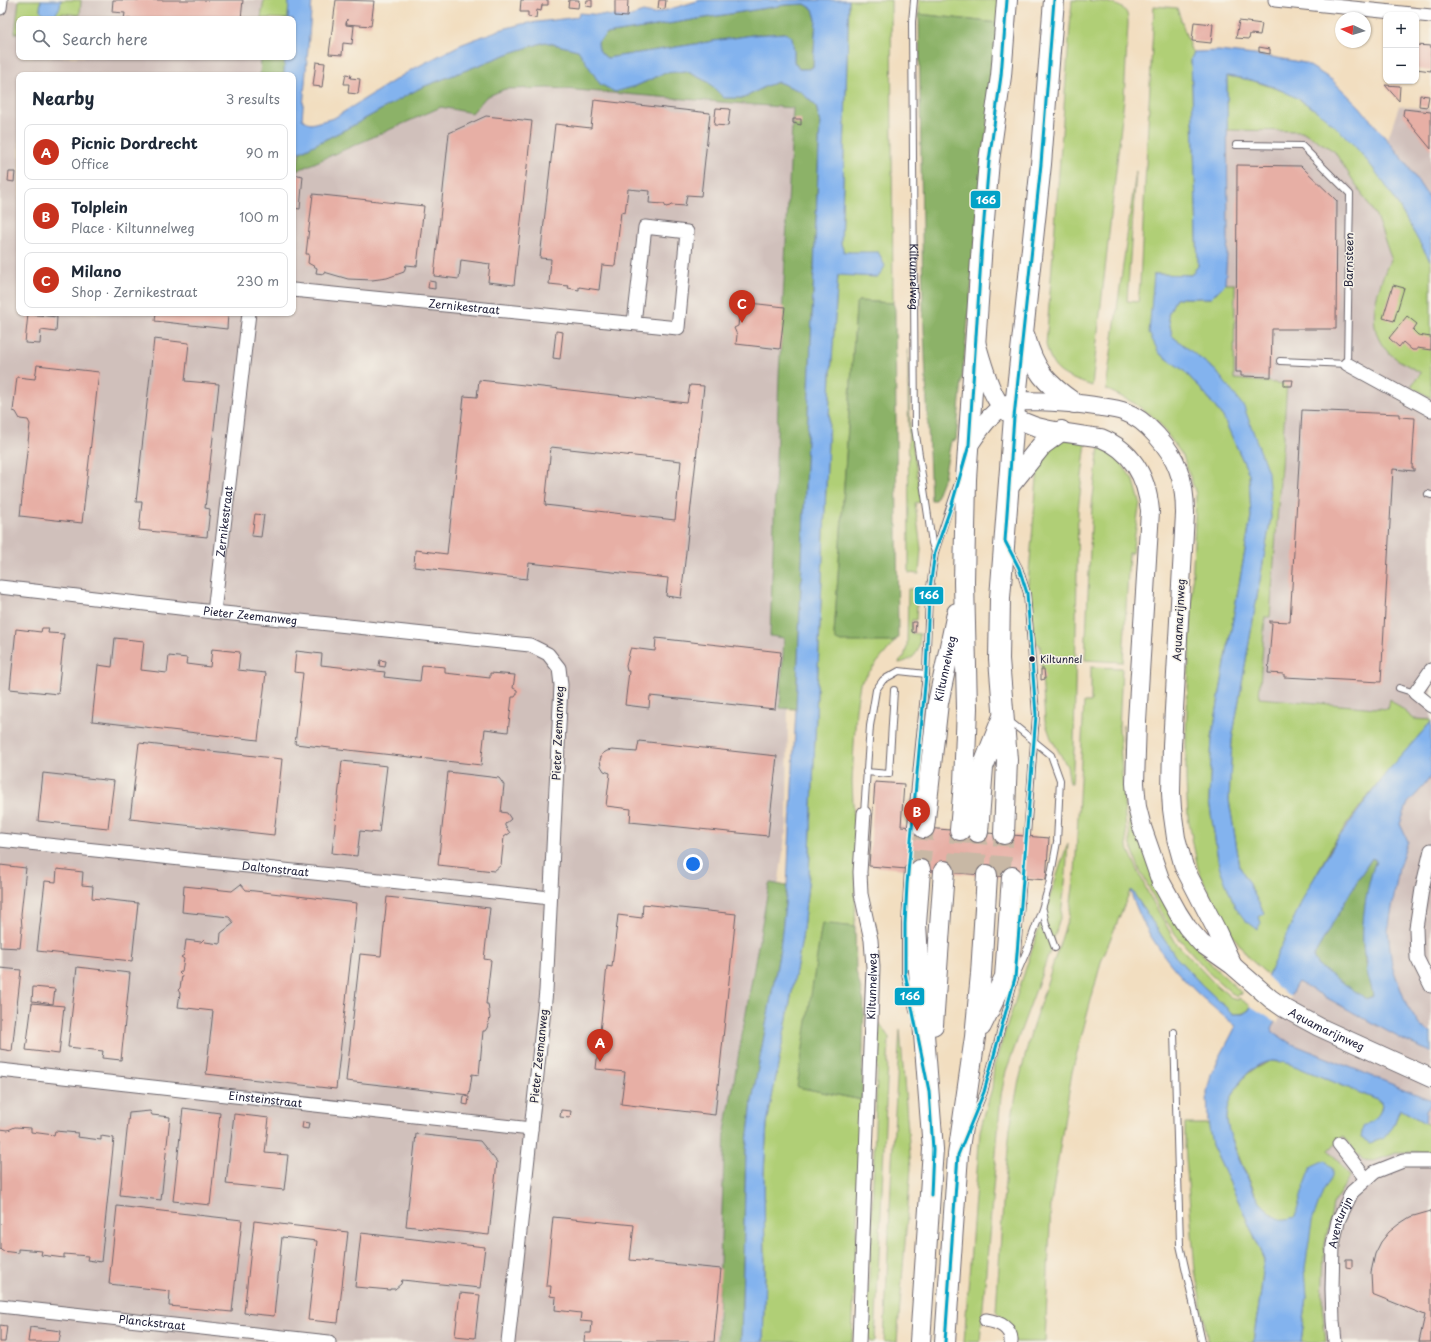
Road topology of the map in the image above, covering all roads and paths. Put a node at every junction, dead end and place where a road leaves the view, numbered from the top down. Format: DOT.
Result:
graph roads {
  1 [pos="1,0"];
  2 [pos="914,0"];
  3 [pos="1007,0"];
  4 [pos="1275,0"];
  5 [pos="1054,2"];
  6 [pos="0,8"];
  7 [pos="1431,16"];
  8 [pos="1236,145"];
  9 [pos="296,290"];
  10 [pos="249,316"];
  11 [pos="634,323"];
  12 [pos="1023,332"];
  13 [pos="975,340"];
  14 [pos="1280,361"];
  15 [pos="1347,364"];
  16 [pos="1074,403"];
  17 [pos="1011,408"];
  18 [pos="1431,410"];
  19 [pos="1061,431"];
  20 [pos="969,445"];
  21 [pos="1009,486"];
  22 [pos="1005,541"];
  23 [pos="935,552"];
  24 [pos="964,582"];
  25 [pos="0,587"];
  26 [pos="214,612"];
  27 [pos="1431,670"];
  28 [pos="926,674"];
  29 [pos="1399,688"];
  30 [pos="894,690"];
  31 [pos="1415,693"];
  32 [pos="1429,704"];
  33 [pos="1003,715"];
  34 [pos="1034,742"];
  35 [pos="974,766"];
  36 [pos="866,772"];
  37 [pos="864,813"];
  38 [pos="969,831"];
  39 [pos="0,840"];
  40 [pos="1431,850"];
  41 [pos="966,873"];
  42 [pos="550,898"];
  43 [pos="1042,909"];
  44 [pos="1055,948"];
  45 [pos="1232,965"];
  46 [pos="1015,978"];
  47 [pos="1431,986"];
  48 [pos="1174,1032"];
  49 [pos="975,1037"];
  50 [pos="0,1070"];
  51 [pos="1431,1078"];
  52 [pos="929,1091"];
  53 [pos="531,1129"];
  54 [pos="1338,1144"];
  55 [pos="958,1155"];
  56 [pos="1431,1161"];
  57 [pos="1366,1179"];
  58 [pos="0,1306"];
  59 [pos="986,1320"];
  60 [pos="328,1342"];
  61 [pos="508,1342"];
  62 [pos="859,1342"];
  63 [pos="920,1342"];
  64 [pos="945,1342"];
  65 [pos="1011,1342"];
  66 [pos="1202,1342"];
  67 [pos="1335,1342"];
  1 -- 6 [label="street"];
  2 -- 23 [label="lane, Kiltunnelweg"];
  3 -- 13 [label="main road, Kiltunnelweg"];
  4 -- 7 [label="street"];
  5 -- 12 [label="main road, Kiltunnelweg"];
  8 -- 15 [label="lane, Barnsteen"];
  9 -- 11 [label="street, Zernikestraat"];
  10 -- 26 [label="street, Zernikestraat"];
  11 -- 11 [label="street, Zernikestraat"];
  12 -- 16 [label="main road"];
  12 -- 17 [label="main road, Kiltunnelweg"];
  13 -- 17 [label="street"];
  13 -- 20 [label="main road, Kiltunnelweg"];
  14 -- 15 [label="lane"];
  15 -- 18 [label="street"];
  16 -- 17 [label="street, Aquamarijnweg"];
  16 -- 45 [label="street, Aquamarijnweg"];
  17 -- 19 [label="street, Aquamarijnweg"];
  17 -- 20 [label="street"];
  17 -- 21 [label="main road, Kiltunnelweg"];
  19 -- 21 [label="main road"];
  19 -- 45 [label="street, Aquamarijnweg"];
  20 -- 23 [label="lane, Kiltunnelweg"];
  20 -- 24 [label="main road, Kiltunnelweg"];
  21 -- 22 [label="main road, Kiltunnelweg"];
  22 -- 33 [label="main road, Kiltunnelweg"];
  22 -- 34 [label="lane"];
  23 -- 28 [label="lane, Kiltunnelweg"];
  24 -- 35 [label="main road, Kiltunnelweg"];
  24 -- 38 [label="main road, Kiltunnelweg"];
  25 -- 26 [label="street, Pieter Zeemanweg"];
  26 -- 42 [label="street, Pieter Zeemanweg"];
  27 -- 31 [label="street"];
  28 -- 36 [label="lane, Kiltunnelweg"];
  28 -- 38 [label="lane, Kiltunnelweg"];
  29 -- 31 [label="lane"];
  30 -- 36 [label="lane"];
  31 -- 32 [label="street"];
  33 -- 34 [label="lane"];
  33 -- 35 [label="main road, Kiltunnelweg"];
  33 -- 38 [label="main road, Kiltunnelweg"];
  34 -- 38 [label="lane"];
  34 -- 43 [label="lane"];
  35 -- 38 [label="main road, Kiltunnelweg"];
  36 -- 37 [label="lane, Kiltunnelweg"];
  37 -- 62 [label="street, Kiltunnelweg"];
  39 -- 42 [label="street, Daltonstraat"];
  40 -- 47 [label="street"];
  41 -- 46 [label="lane"];
  41 -- 49 [label="main road"];
  41 -- 49 [label="main road"];
  41 -- 52 [label="main road"];
  41 -- 52 [label="main road"];
  42 -- 53 [label="street, Pieter Zeemanweg"];
  43 -- 44 [label="lane"];
  43 -- 46 [label="lane"];
  45 -- 51 [label="street, Aquamarijnweg"];
  46 -- 55 [label="lane"];
  48 -- 66 [label="lane"];
  49 -- 55 [label="main road"];
  50 -- 53 [label="street, Einsteinstraat"];
  52 -- 63 [label="main road"];
  53 -- 61 [label="street, Pieter Zeemanweg"];
  54 -- 57 [label="street"];
  55 -- 64 [label="main road"];
  56 -- 57 [label="street, Aventurijn"];
  57 -- 67 [label="street, Aventurijn"];
  58 -- 60 [label="street, Planckstraat"];
  59 -- 65 [label="street"];
}
